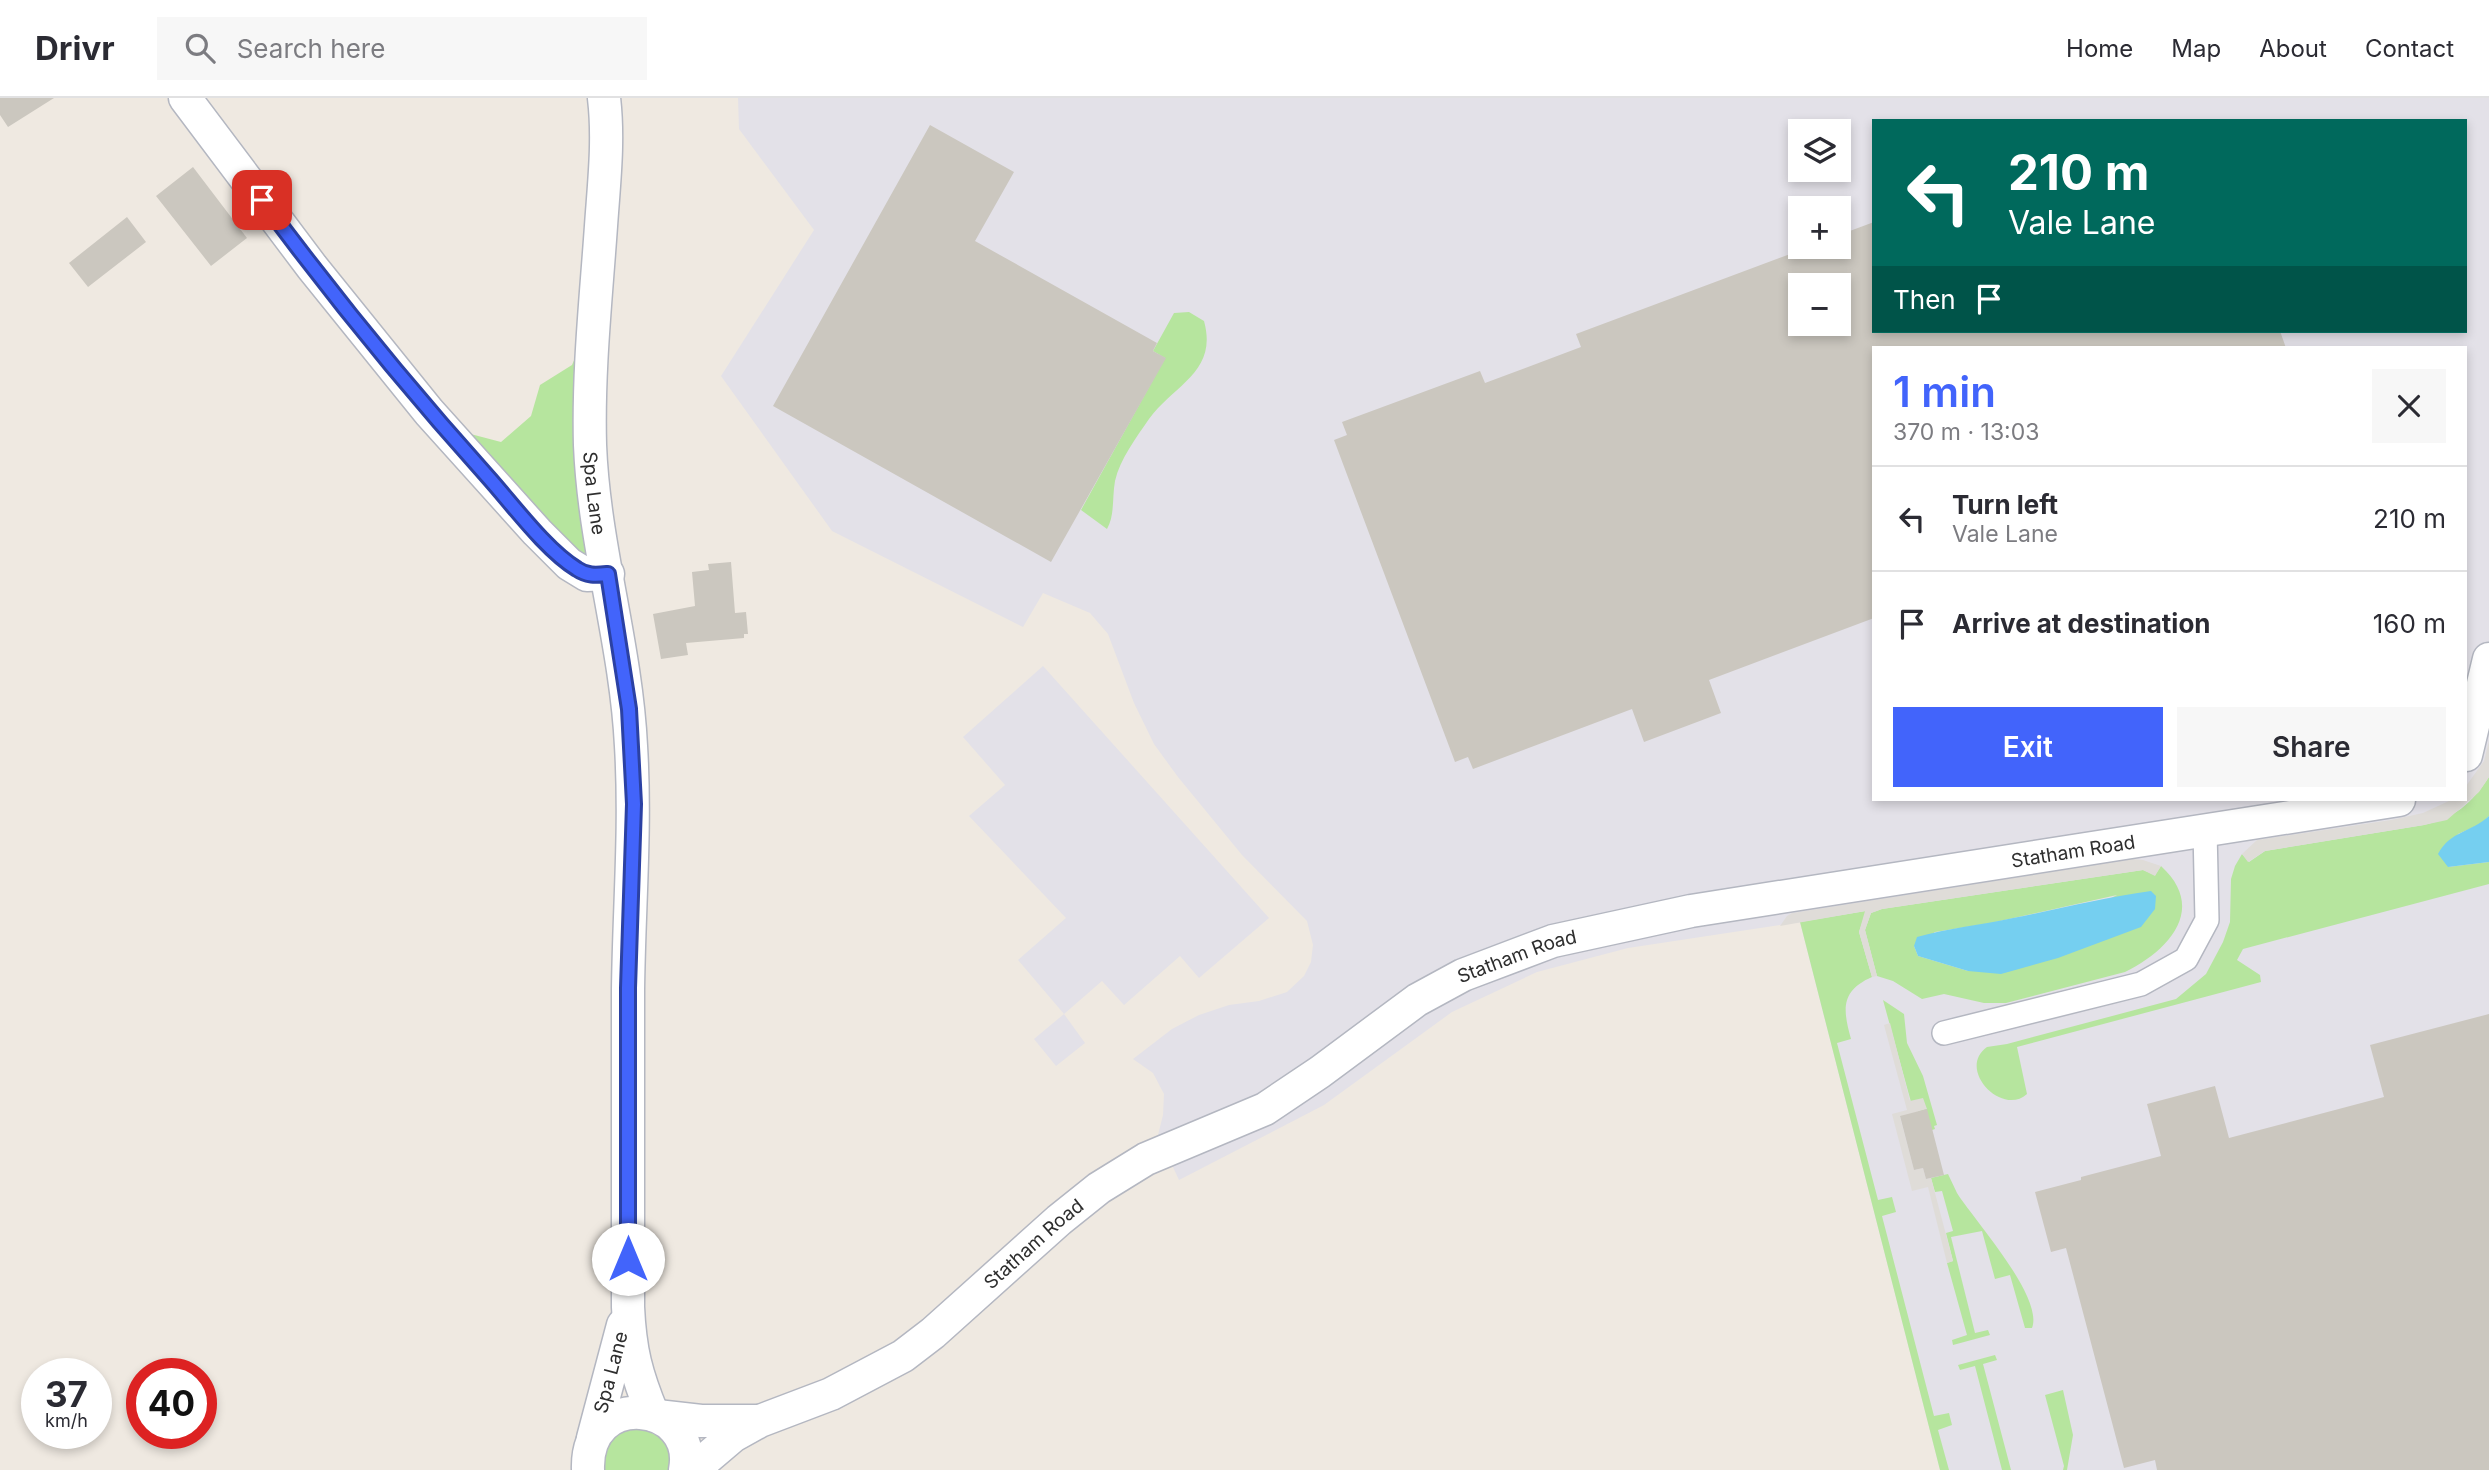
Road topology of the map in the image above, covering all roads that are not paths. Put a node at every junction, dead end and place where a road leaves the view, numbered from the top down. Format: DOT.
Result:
graph roads {
  1 [pos="185,98"];
  2 [pos="604,98"];
  3 [pos="608,574"];
  4 [pos="2489,659"];
  5 [pos="2467,751"];
  6 [pos="2393,801"];
  7 [pos="2205,830"];
  8 [pos="1944,1033"];
  9 [pos="628,1307"];
  10 [pos="655,1415"];
  11 [pos="760,1420"];
  12 [pos="592,1439"];
  13 [pos="588,1470"];
  14 [pos="685,1470"];
  15 [pos="693,1470"];
  1 -- 3 [label="street"];
  2 -- 3 [label="street, Spa Lane"];
  3 -- 9 [label="street, Spa Lane"];
  4 -- 5 [label="street"];
  6 -- 7 [label="street, Statham Road"];
  7 -- 8 [label="street"];
  7 -- 11 [label="street, Statham Road"];
  9 -- 10 [label="street, Spa Lane"];
  9 -- 12 [label="street, Spa Lane"];
  10 -- 11 [label="street, Statham Road"];
  10 -- 12 [label="street, Statham Road"];
  10 -- 14 [label="street"];
  11 -- 15 [label="street, Statham Road"];
  12 -- 13 [label="street, Spa Lane"];
}
